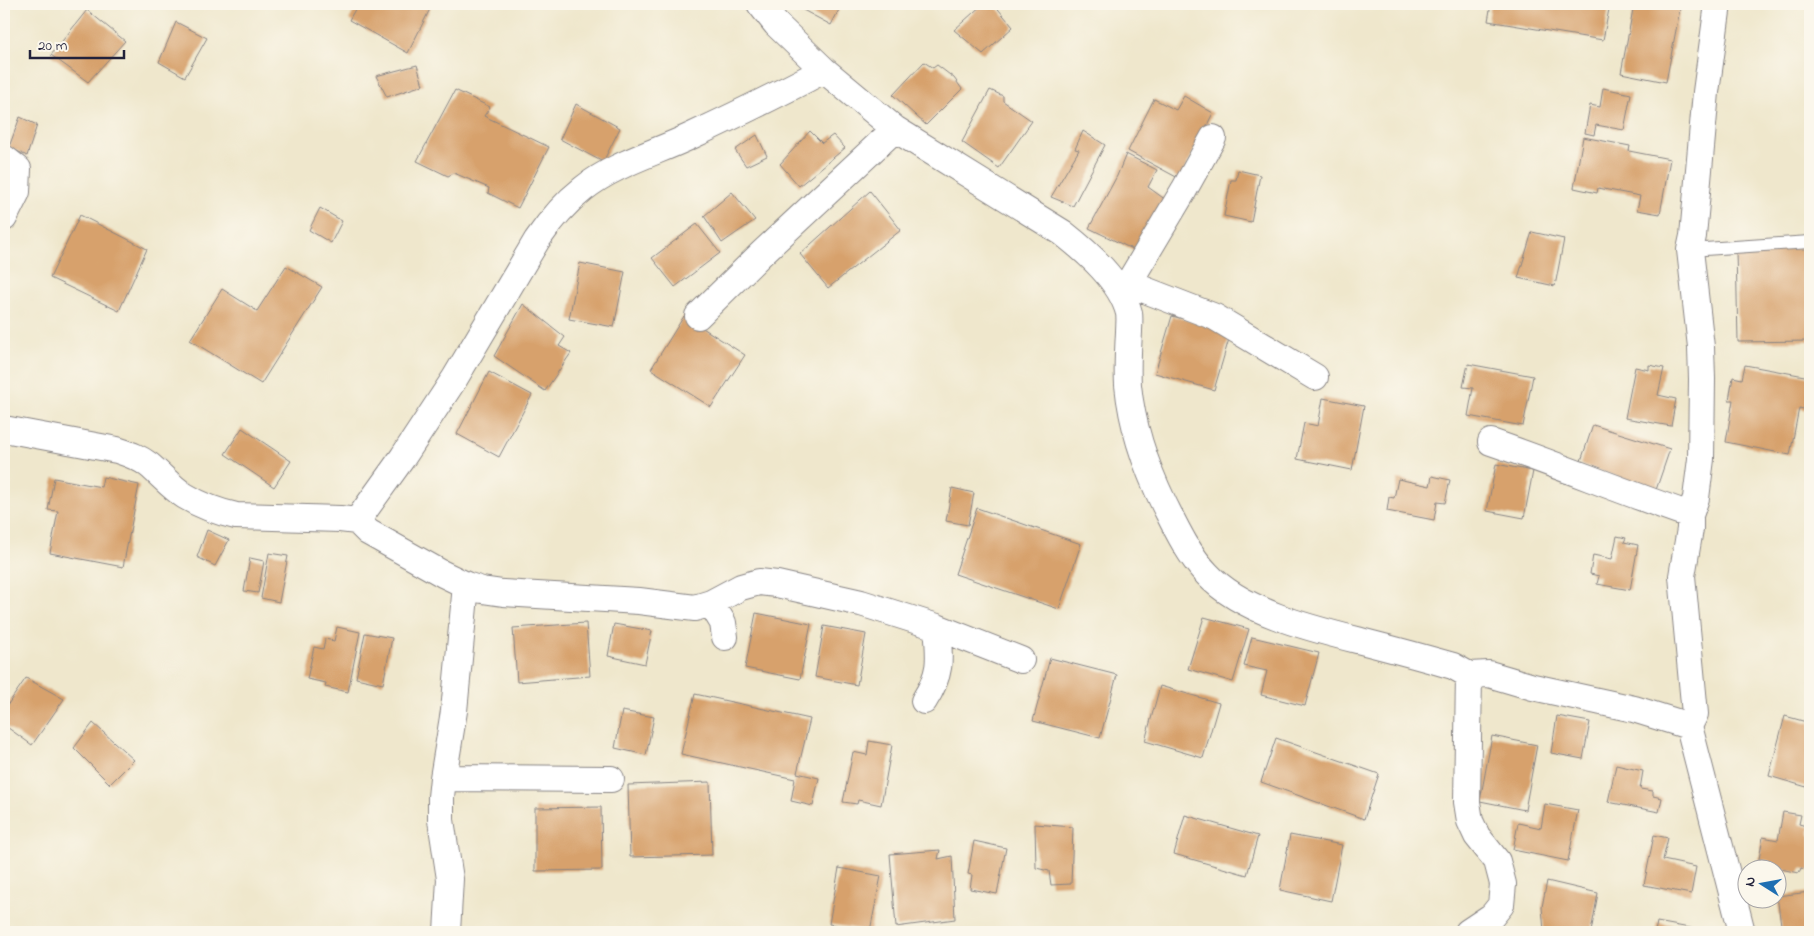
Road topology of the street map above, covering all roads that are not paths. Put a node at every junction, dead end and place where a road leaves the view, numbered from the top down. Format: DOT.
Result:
graph roads {
  1 [pos="760,4"];
  2 [pos="1718,4"];
  3 [pos="824,70"];
  4 [pos="895,129"];
  5 [pos="1213,138"];
  6 [pos="4,158"];
  7 [pos="4,218"];
  8 [pos="1810,242"];
  9 [pos="1690,250"];
  10 [pos="1125,288"];
  11 [pos="698,316"];
  12 [pos="1315,377"];
  13 [pos="4,429"];
  14 [pos="1491,442"];
  15 [pos="1690,515"];
  16 [pos="357,521"];
  17 [pos="466,585"];
  18 [pos="711,603"];
  19 [pos="937,627"];
  20 [pos="725,637"];
  21 [pos="1021,660"];
  22 [pos="1469,675"];
  23 [pos="924,701"];
  24 [pos="1689,726"];
  25 [pos="443,778"];
  26 [pos="611,779"];
  27 [pos="447,932"];
  28 [pos="1468,932"];
  29 [pos="1742,932"];
  1 -- 3 [label="street"];
  2 -- 9 [label="street"];
  3 -- 4 [label="street"];
  3 -- 16 [label="street"];
  4 -- 10 [label="street"];
  4 -- 11 [label="street"];
  5 -- 10 [label="street"];
  6 -- 7 [label="street"];
  8 -- 9 [label="lane"];
  9 -- 15 [label="street"];
  10 -- 12 [label="street"];
  10 -- 22 [label="street"];
  13 -- 16 [label="street"];
  14 -- 15 [label="street"];
  15 -- 24 [label="street"];
  16 -- 17 [label="street"];
  17 -- 18 [label="street"];
  17 -- 25 [label="street"];
  18 -- 19 [label="street"];
  18 -- 20 [label="street"];
  19 -- 21 [label="street"];
  19 -- 23 [label="street"];
  22 -- 24 [label="street"];
  22 -- 28 [label="street"];
  24 -- 29 [label="street"];
  25 -- 26 [label="street"];
  25 -- 27 [label="street"];
}
